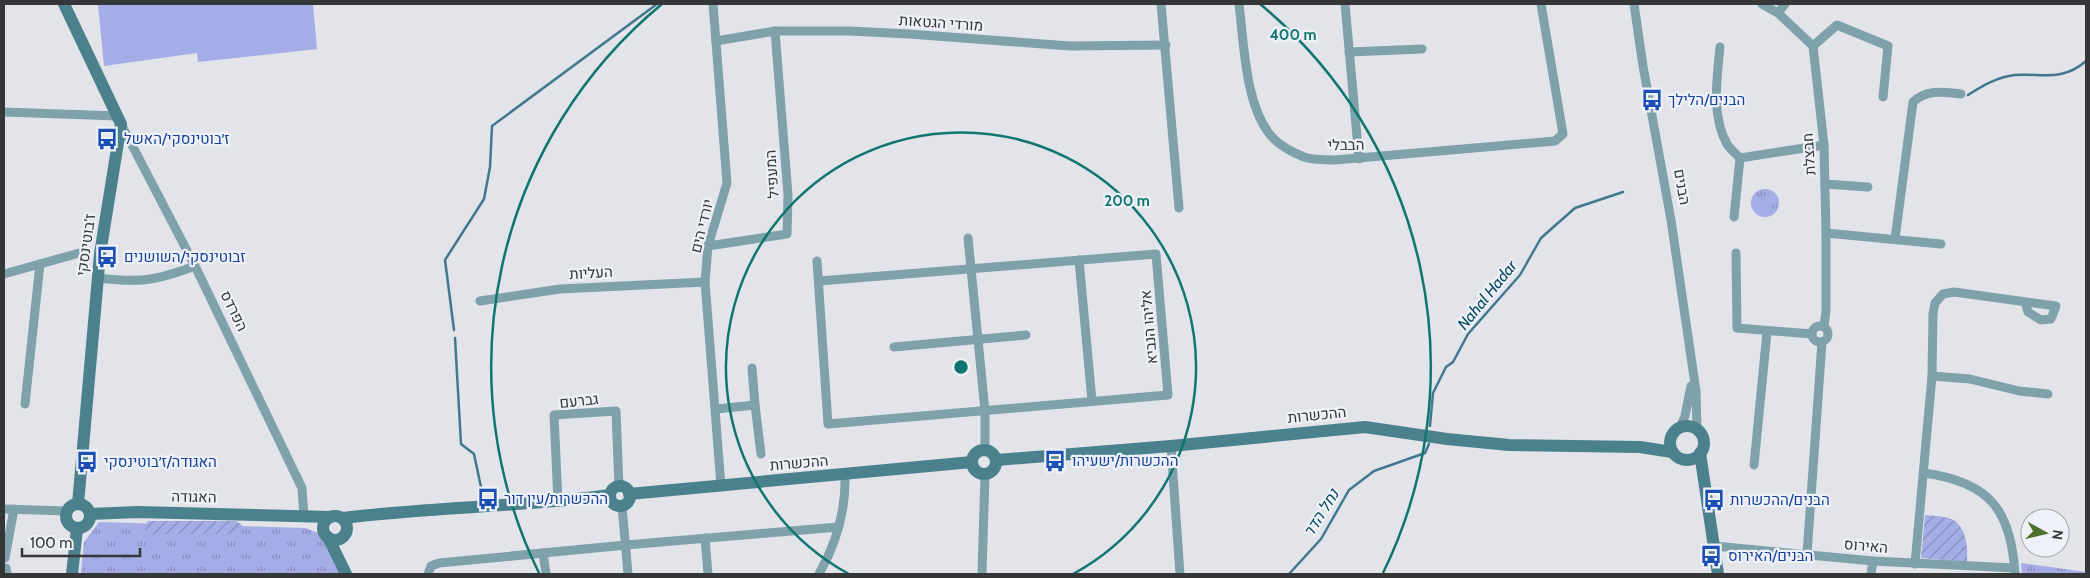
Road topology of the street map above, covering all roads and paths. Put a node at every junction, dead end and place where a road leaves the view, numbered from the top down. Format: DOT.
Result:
graph roads {
  1 [pos="64,4"];
  2 [pos="713,4"];
  3 [pos="1161,4"];
  4 [pos="1239,4"];
  5 [pos="1345,4"];
  6 [pos="1541,4"];
  7 [pos="1634,4"];
  8 [pos="1762,4"];
  9 [pos="1785,4"];
  10 [pos="1778,13"];
  11 [pos="775,31"];
  12 [pos="716,41"];
  13 [pos="1166,46"];
  14 [pos="1720,46"];
  15 [pos="1813,46"];
  16 [pos="1422,49"];
  17 [pos="1350,52"];
  18 [pos="1961,94"];
  19 [pos="1883,97"];
  20 [pos="4,112"];
  21 [pos="119,120"];
  22 [pos="1824,145"];
  23 [pos="1740,158"];
  24 [pos="1359,159"];
  25 [pos="1825,184"];
  26 [pos="1868,187"];
  27 [pos="1179,208"];
  28 [pos="1734,217"];
  29 [pos="1826,233"];
  30 [pos="968,238"];
  31 [pos="1895,239"];
  32 [pos="1941,244"];
  33 [pos="708,246"];
  34 [pos="83,252"];
  35 [pos="1736,253"];
  36 [pos="1079,260"];
  37 [pos="816,261"];
  38 [pos="40,264"];
  39 [pos="195,266"];
  40 [pos="971,269"];
  41 [pos="4,274"];
  42 [pos="98,278"];
  43 [pos="819,281"];
  44 [pos="705,282"];
  45 [pos="480,301"];
  46 [pos="2025,302"];
  47 [pos="1824,326"];
  48 [pos="1768,332"];
  49 [pos="1812,334"];
  50 [pos="1026,335"];
  51 [pos="978,338"];
  52 [pos="1822,342"];
  53 [pos="894,347"];
  54 [pos="752,368"];
  55 [pos="1693,376"];
  56 [pos="1932,376"];
  57 [pos="2048,394"];
  58 [pos="1092,401"];
  59 [pos="25,404"];
  60 [pos="755,405"];
  61 [pos="716,409"];
  62 [pos="985,411"];
  63 [pos="1680,427"];
  64 [pos="1697,429"];
  65 [pos="1670,437"];
  66 [pos="1171,446"];
  67 [pos="1640,447"];
  68 [pos="985,450"];
  69 [pos="1672,452"];
  70 [pos="1700,453"];
  71 [pos="761,454"];
  72 [pos="996,460"];
  73 [pos="1687,460"];
  74 [pos="972,462"];
  75 [pos="1754,465"];
  76 [pos="1924,473"];
  77 [pos="845,475"];
  78 [pos="985,475"];
  79 [pos="721,486"];
  80 [pos="619,492"];
  81 [pos="1707,494"];
  82 [pos="558,502"];
  83 [pos="78,504"];
  84 [pos="622,506"];
  85 [pos="4,509"];
  86 [pos="14,509"];
  87 [pos="66,511"];
  88 [pos="90,514"];
  89 [pos="372,516"];
  90 [pos="301,517"];
  91 [pos="337,517"];
  92 [pos="838,526"];
  93 [pos="77,529"];
  94 [pos="326,534"];
  95 [pos="344,535"];
  96 [pos="705,538"];
  97 [pos="626,544"];
  98 [pos="1715,546"];
  99 [pos="543,553"];
  100 [pos="1807,554"];
  101 [pos="5,558"];
  102 [pos="1872,561"];
  103 [pos="1915,564"];
  104 [pos="344,571"];
  105 [pos="2014,571"];
  106 [pos="72,574"];
  107 [pos="428,574"];
  108 [pos="546,574"];
  109 [pos="628,574"];
  110 [pos="708,574"];
  111 [pos="819,574"];
  112 [pos="982,574"];
  113 [pos="1180,574"];
  114 [pos="1718,574"];
  115 [pos="1871,574"];
  1 -- 21 [label="street"];
  2 -- 12 [label="street, יורדי הים"];
  3 -- 13 [label="street"];
  4 -- 24 [label="street, הבבלי"];
  5 -- 17 [label="street"];
  6 -- 24 [label="street, הבבלי"];
  7 -- 55 [label="street, הבנים"];
  8 -- 10 [label="street"];
  9 -- 10 [label="street"];
  10 -- 15 [label="street"];
  11 -- 12 [label="street, מורדי הגטאות"];
  11 -- 13 [label="street, מורדי הגטאות"];
  11 -- 33 [label="street, המעפיל"];
  12 -- 33 [label="street, יורדי הים"];
  13 -- 27 [label="street"];
  14 -- 23 [label="street"];
  15 -- 19 [label="street"];
  15 -- 22 [label="street, חבצלת"];
  16 -- 17 [label="street"];
  17 -- 24 [label="street"];
  18 -- 31 [label="street"];
  20 -- 21 [label="street"];
  21 -- 39 [label="street, הפרדס"];
  21 -- 42 [label="street, ז'בוטינסקי"];
  22 -- 23 [label="street"];
  22 -- 25 [label="street, חבצלת"];
  23 -- 28 [label="street"];
  25 -- 26 [label="street"];
  25 -- 29 [label="street, חבצלת"];
  29 -- 31 [label="street"];
  29 -- 47 [label="street, חבצלת"];
  30 -- 40 [label="street"];
  31 -- 32 [label="street"];
  33 -- 44 [label="street, יורדי הים"];
  34 -- 38 [label="street"];
  35 -- 48 [label="street"];
  36 -- 40 [label="street, אליהו הנביא"];
  36 -- 58 [label="street"];
  36 -- 58 [label="street, אליהו הנביא"];
  37 -- 43 [label="street"];
  38 -- 41 [label="street"];
  38 -- 59 [label="street"];
  39 -- 42 [label="street"];
  39 -- 90 [label="street, הפרדס"];
  40 -- 43 [label="street, אליהו הנביא"];
  40 -- 51 [label="street"];
  42 -- 83 [label="street, ז'בוטינסקי"];
  43 -- 62 [label="street, אליהו הנביא"];
  44 -- 45 [label="street, העליות"];
  44 -- 61 [label="street, יורדי הים"];
  46 -- 56 [label="street"];
  47 -- 49 [label="street"];
  47 -- 52 [label="street"];
  48 -- 49 [label="street"];
  48 -- 75 [label="street"];
  49 -- 52 [label="street"];
  50 -- 51 [label="street"];
  51 -- 53 [label="street"];
  51 -- 62 [label="street"];
  52 -- 100 [label="street"];
  54 -- 60 [label="street"];
  55 -- 63 [label="street, הבנים"];
  55 -- 64 [label="street, הבנים"];
  56 -- 57 [label="street"];
  56 -- 76 [label="street"];
  58 -- 62 [label="street, אליהו הנביא"];
  60 -- 61 [label="street"];
  60 -- 71 [label="street"];
  61 -- 79 [label="street, יורדי הים"];
  62 -- 68 [label="street"];
  63 -- 64 [label="street"];
  63 -- 65 [label="street"];
  64 -- 70 [label="street"];
  65 -- 67 [label="street, ההכשרות"];
  65 -- 69 [label="street"];
  66 -- 67 [label="street, ההכשרות"];
  66 -- 72 [label="street, ההכשרות"];
  66 -- 113 [label="street"];
  67 -- 69 [label="street, ההכשרות"];
  68 -- 72 [label="street"];
  68 -- 74 [label="street"];
  69 -- 73 [label="street"];
  70 -- 73 [label="street"];
  70 -- 81 [label="street"];
  72 -- 78 [label="street"];
  73 -- 81 [label="street"];
  74 -- 77 [label="street, ההכשרות"];
  74 -- 78 [label="street"];
  76 -- 103 [label="street"];
  76 -- 105 [label="street"];
  77 -- 79 [label="street, ההכשרות"];
  77 -- 92 [label="street"];
  78 -- 112 [label="street"];
  79 -- 80 [label="street, ההכשרות"];
  80 -- 82 [label="street, ההכשרות"];
  80 -- 82 [label="street, גברעם"];
  80 -- 84 [label="street"];
  81 -- 98 [label="street"];
  82 -- 89 [label="street, ההכשרות"];
  83 -- 87 [label="street"];
  83 -- 88 [label="street"];
  84 -- 97 [label="street"];
  85 -- 86 [label="street"];
  86 -- 87 [label="street"];
  86 -- 101 [label="street"];
  87 -- 93 [label="street"];
  88 -- 90 [label="street, האגודה"];
  88 -- 93 [label="street"];
  89 -- 91 [label="street, ההכשרות"];
  89 -- 95 [label="street, ההכשרות"];
  90 -- 91 [label="street, האגודה"];
  90 -- 94 [label="street, האגודה"];
  91 -- 94 [label="street"];
  91 -- 95 [label="street"];
  92 -- 96 [label="street"];
  92 -- 111 [label="street"];
  93 -- 106 [label="street"];
  94 -- 95 [label="street"];
  94 -- 104 [label="street"];
  95 -- 104 [label="street"];
  96 -- 97 [label="street"];
  96 -- 110 [label="street"];
  97 -- 99 [label="street"];
  97 -- 109 [label="street"];
  98 -- 100 [label="street, האירוס"];
  98 -- 114 [label="street"];
  99 -- 107 [label="street"];
  99 -- 108 [label="street"];
  100 -- 102 [label="street, האירוס"];
  102 -- 103 [label="street, האירוס"];
  102 -- 115 [label="street"];
  103 -- 105 [label="street, האירוס"];
}
